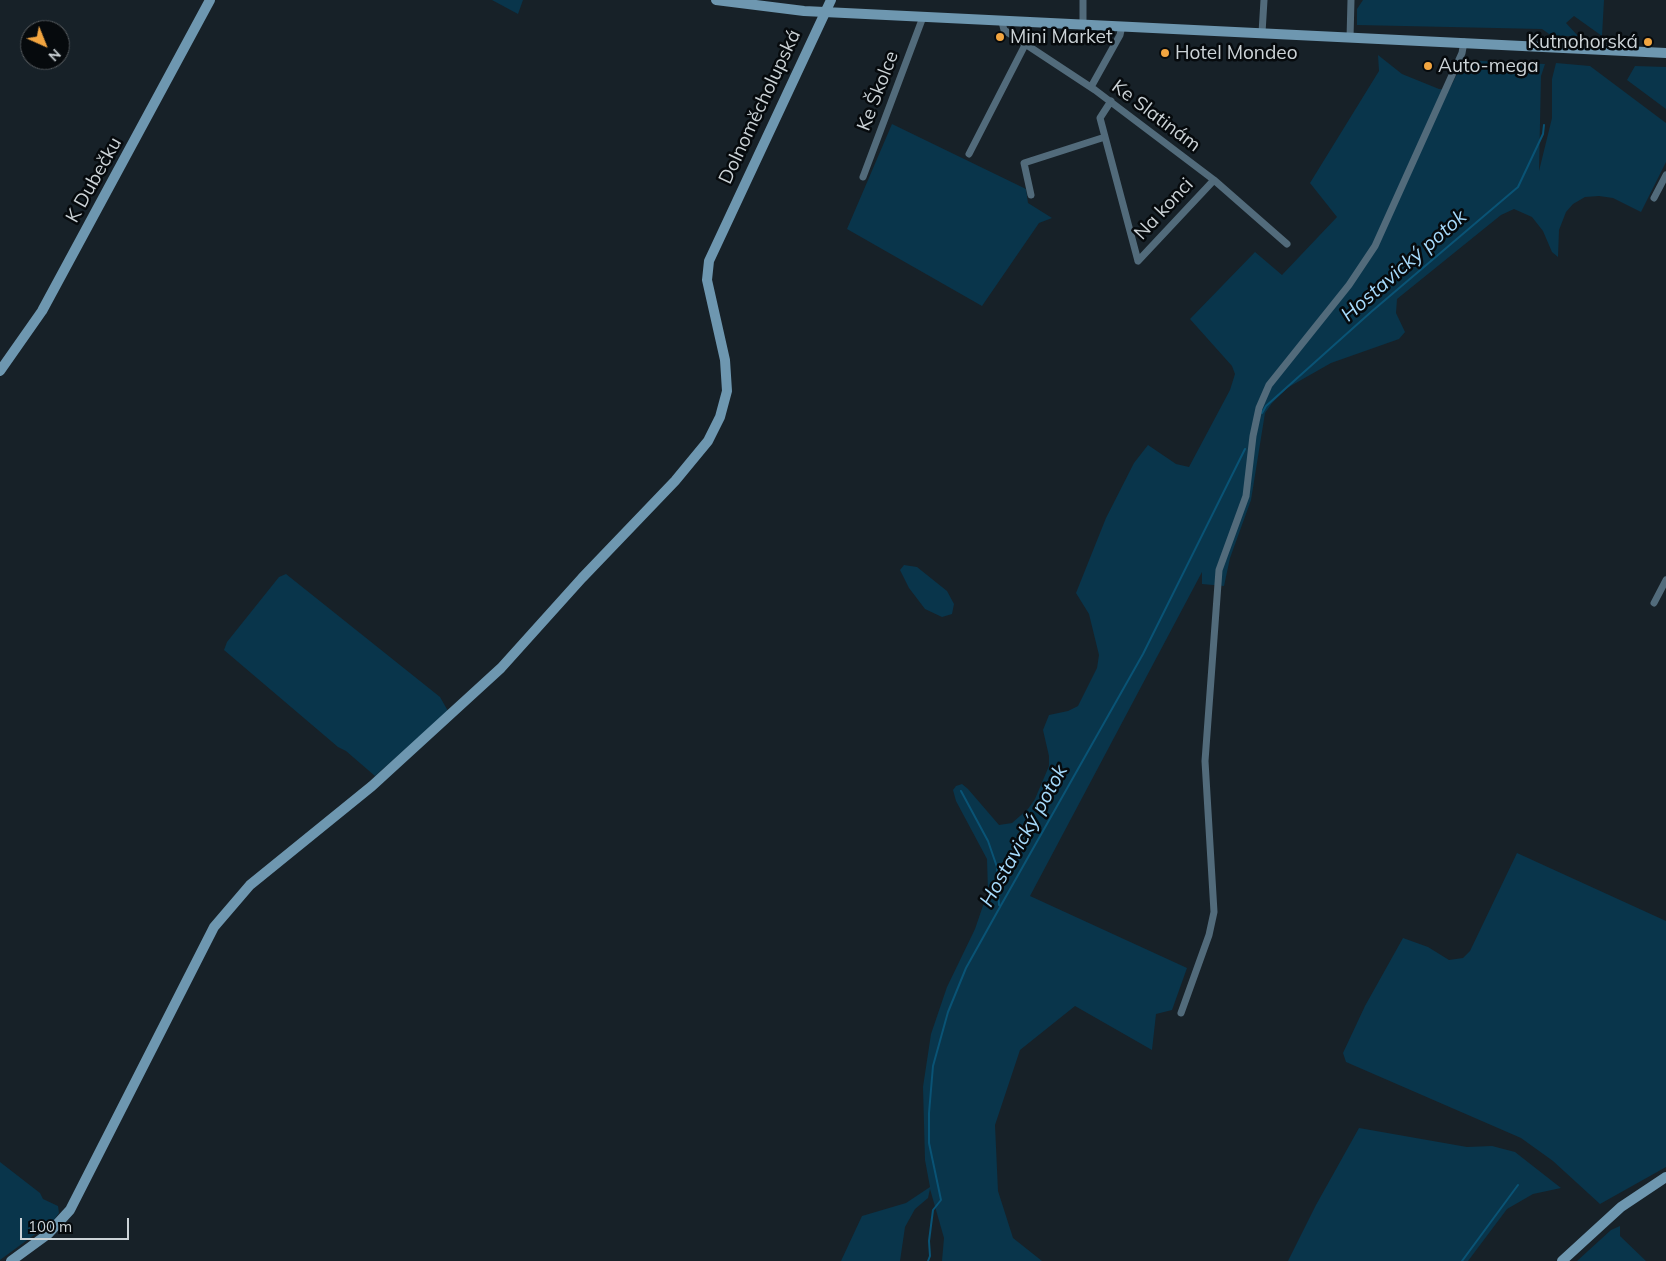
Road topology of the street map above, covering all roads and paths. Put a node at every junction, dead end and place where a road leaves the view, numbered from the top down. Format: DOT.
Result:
graph roads {
  1 [pos="210,0"];
  2 [pos="716,0"];
  3 [pos="831,0"];
  4 [pos="1083,0"];
  5 [pos="1264,0"];
  6 [pos="1351,0"];
  7 [pos="824,12"];
  8 [pos="923,17"];
  9 [pos="1002,22"];
  10 [pos="1083,25"];
  11 [pos="1122,26"];
  12 [pos="1262,33"];
  13 [pos="1350,38"];
  14 [pos="1464,42"];
  15 [pos="1025,45"];
  16 [pos="1666,53"];
  17 [pos="1091,87"];
  18 [pos="1110,101"];
  19 [pos="1105,137"];
  20 [pos="969,154"];
  21 [pos="1666,175"];
  22 [pos="863,177"];
  23 [pos="1214,180"];
  24 [pos="1031,195"];
  25 [pos="1654,198"];
  26 [pos="1287,244"];
  27 [pos="0,371"];
  28 [pos="1666,580"];
  29 [pos="1654,604"];
  30 [pos="1181,1012"];
  31 [pos="1666,1177"];
  32 [pos="11,1261"];
  33 [pos="1562,1261"];
  1 -- 27 [label="street, K Dubečku"];
  2 -- 7 [label="street"];
  3 -- 7 [label="street, Dolnoměcholupská"];
  4 -- 10 [label="street"];
  5 -- 12 [label="street"];
  6 -- 13 [label="street"];
  7 -- 8 [label="street"];
  7 -- 32 [label="street, Dolnoměcholupská"];
  8 -- 9 [label="street"];
  8 -- 22 [label="street, Ke Školce"];
  9 -- 10 [label="street"];
  9 -- 15 [label="street, Ke Slatinám"];
  10 -- 11 [label="street"];
  11 -- 12 [label="street"];
  11 -- 17 [label="street"];
  12 -- 13 [label="street"];
  13 -- 14 [label="street"];
  14 -- 16 [label="street"];
  14 -- 30 [label="street"];
  15 -- 17 [label="street, Ke Slatinám"];
  15 -- 20 [label="street"];
  17 -- 18 [label="street, Ke Slatinám"];
  18 -- 19 [label="street"];
  18 -- 23 [label="street, Ke Slatinám"];
  19 -- 23 [label="street, Na konci"];
  19 -- 24 [label="street"];
  21 -- 25 [label="street"];
  23 -- 26 [label="street, Ke Slatinám"];
  28 -- 29 [label="street"];
  31 -- 33 [label="street"];
}
